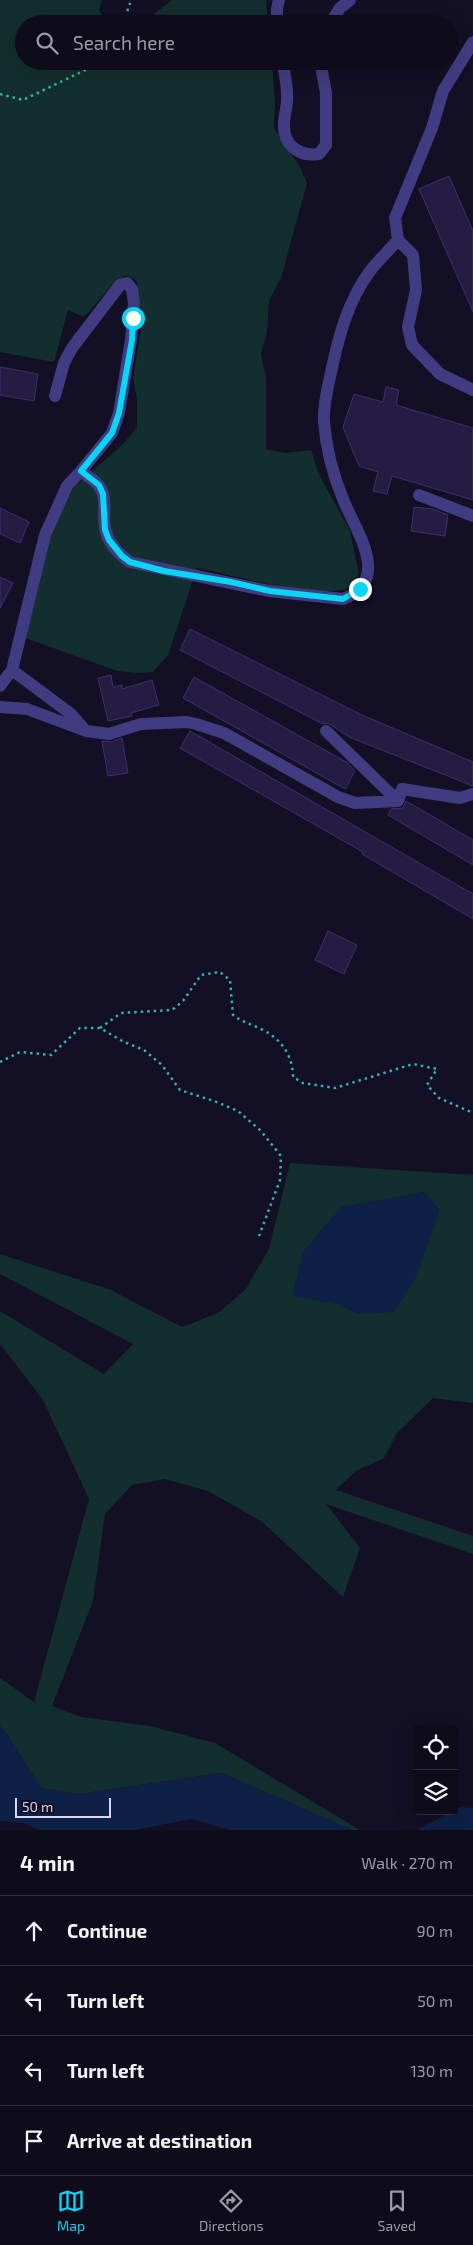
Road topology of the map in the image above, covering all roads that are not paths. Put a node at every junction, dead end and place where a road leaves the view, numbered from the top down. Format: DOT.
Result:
graph roads {
  1 [pos="279,0"];
  2 [pos="350,0"];
  3 [pos="277,15"];
  4 [pos="336,15"];
  5 [pos="473,42"];
  6 [pos="458,66"];
  7 [pos="284,70"];
  8 [pos="322,70"];
  9 [pos="456,70"];
  10 [pos="398,240"];
  11 [pos="473,390"];
  12 [pos="55,396"];
  13 [pos="81,471"];
  14 [pos="419,495"];
  15 [pos="473,516"];
  16 [pos="12,670"];
  17 [pos="0,686"];
  18 [pos="0,707"];
  19 [pos="86,731"];
  20 [pos="326,731"];
  21 [pos="473,794"];
  22 [pos="398,801"];
  1 -- 3 [label="street"];
  2 -- 4 [label="street"];
  5 -- 6 [label="street"];
  7 -- 8 [label="street"];
  9 -- 10 [label="street"];
  10 -- 11 [label="street"];
  10 -- 13 [label="street"];
  12 -- 13 [label="street"];
  13 -- 16 [label="street"];
  14 -- 15 [label="street"];
  16 -- 17 [label="street"];
  16 -- 19 [label="street"];
  18 -- 19 [label="street"];
  19 -- 22 [label="street"];
  20 -- 22 [label="street"];
  21 -- 22 [label="street"];
}
